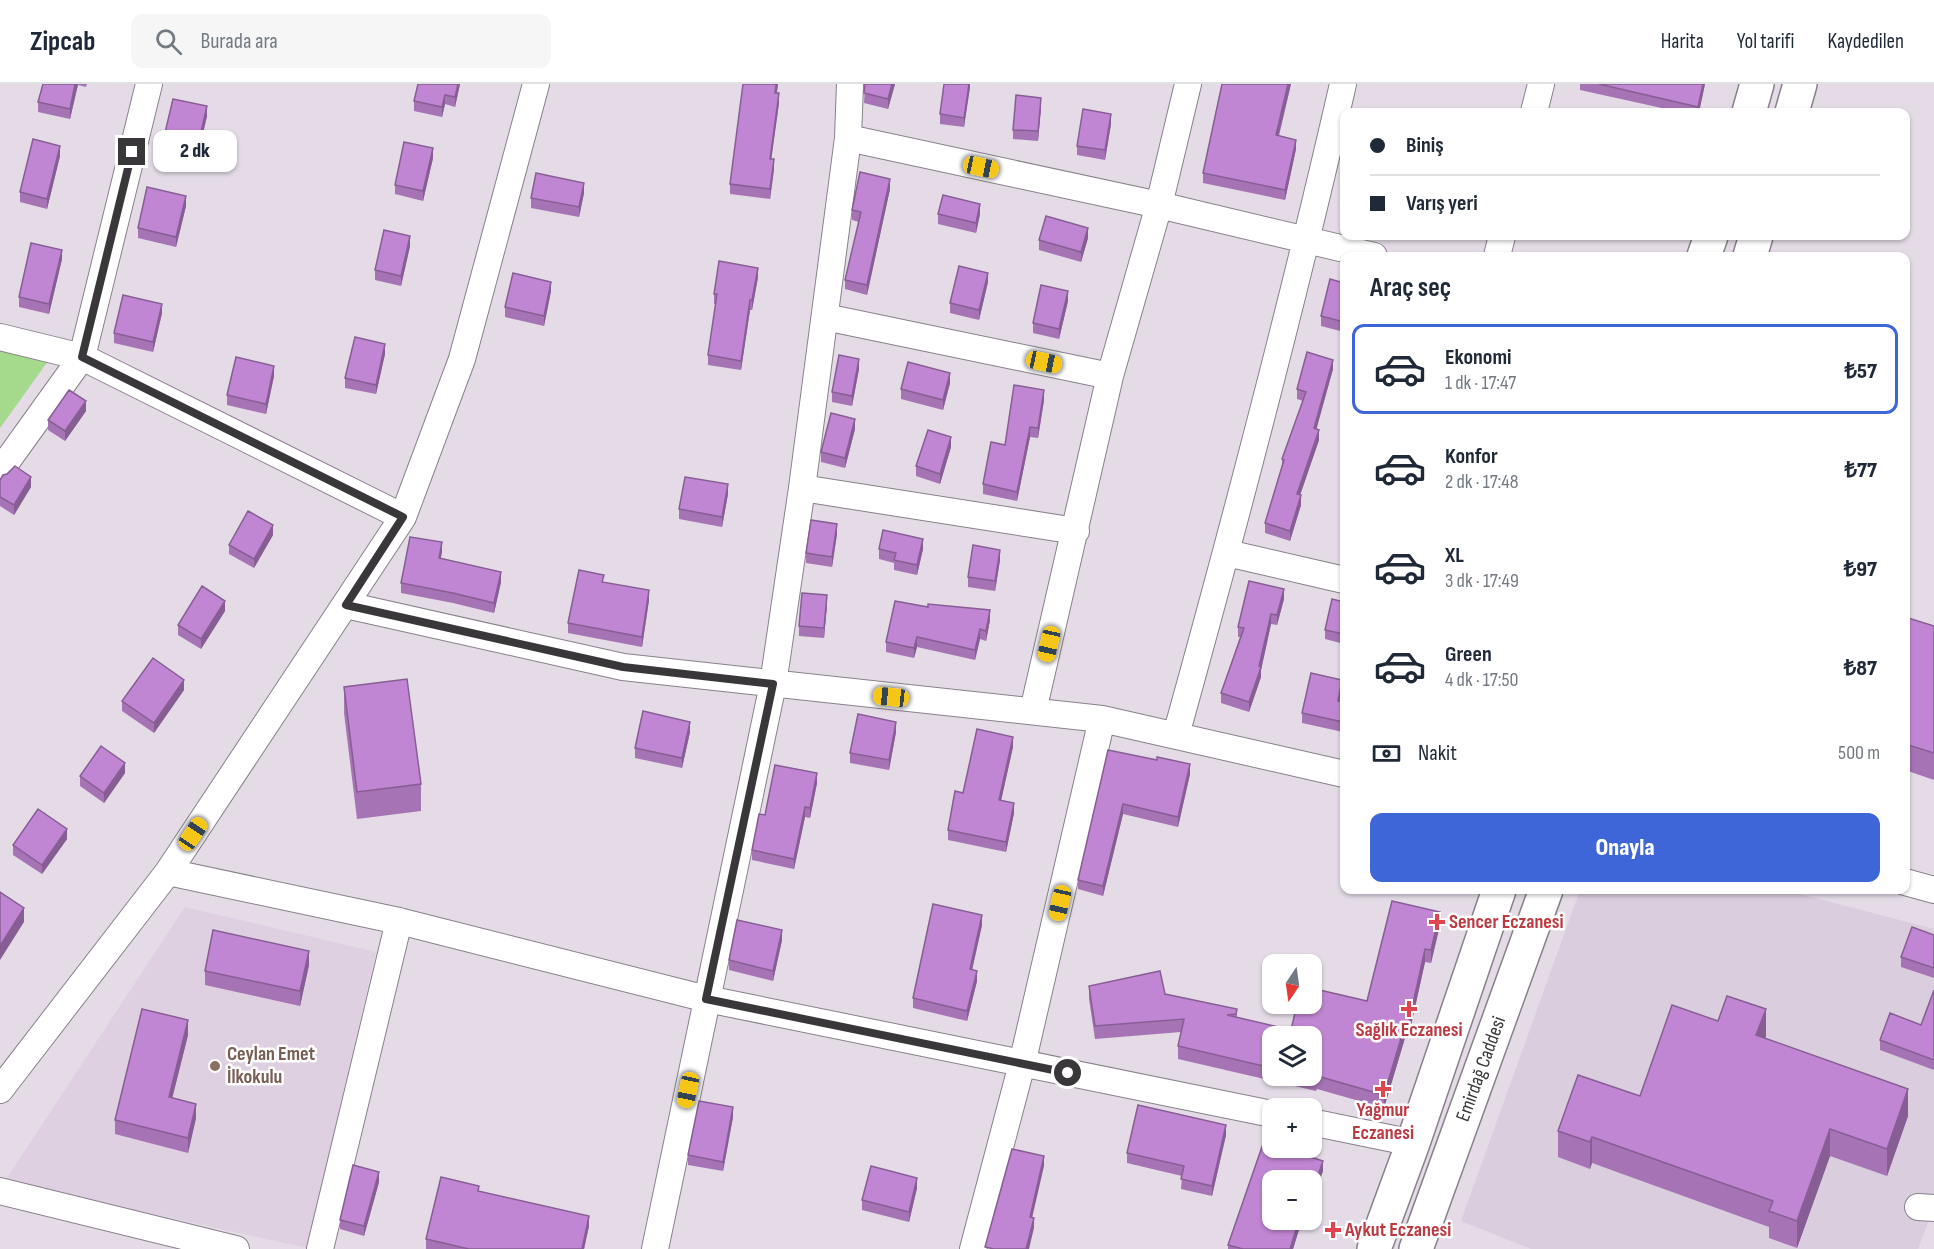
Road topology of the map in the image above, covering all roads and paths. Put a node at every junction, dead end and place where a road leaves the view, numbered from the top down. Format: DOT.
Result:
graph roads {
  1 [pos="149,84"];
  2 [pos="536,84"];
  3 [pos="850,84"];
  4 [pos="1188,84"];
  5 [pos="1343,84"];
  6 [pos="1541,84"];
  7 [pos="1757,84"];
  8 [pos="1800,84"];
  9 [pos="1535,108"];
  10 [pos="1750,108"];
  11 [pos="1793,108"];
  12 [pos="848,138"];
  13 [pos="1159,205"];
  14 [pos="1307,241"];
  15 [pos="1356,252"];
  16 [pos="825,317"];
  17 [pos="0,337"];
  18 [pos="82,357"];
  19 [pos="1110,376"];
  20 [pos="0,471"];
  21 [pos="802,488"];
  22 [pos="403,517"];
  23 [pos="1076,531"];
  24 [pos="1227,553"];
  25 [pos="1340,579"];
  26 [pos="346,605"];
  27 [pos="773,684"];
  28 [pos="1033,711"];
  29 [pos="1102,719"];
  30 [pos="1176,735"];
  31 [pos="1340,773"];
  32 [pos="168,872"];
  33 [pos="1910,883"];
  34 [pos="1934,890"];
  35 [pos="1498,894"];
  36 [pos="1545,894"];
  37 [pos="399,921"];
  38 [pos="706,999"];
  39 [pos="1022,1064"];
  40 [pos="0,1090"];
  41 [pos="1262,1112"];
  42 [pos="1322,1124"];
  43 [pos="1413,1143"];
  44 [pos="0,1191"];
  45 [pos="236,1249"];
  46 [pos="320,1249"];
  47 [pos="655,1249"];
  48 [pos="974,1249"];
  49 [pos="1374,1249"];
  50 [pos="1416,1249"];
  1 -- 18 [label="street"];
  2 -- 22 [label="street"];
  3 -- 12 [label="street"];
  4 -- 13 [label="street"];
  5 -- 14 [label="street"];
  6 -- 9 [label="street"];
  7 -- 10 [label="main road"];
  8 -- 11 [label="main road"];
  12 -- 13 [label="street"];
  12 -- 16 [label="street"];
  13 -- 14 [label="street"];
  13 -- 19 [label="street"];
  14 -- 15 [label="street"];
  14 -- 24 [label="street"];
  16 -- 19 [label="street"];
  16 -- 21 [label="street"];
  17 -- 18 [label="street"];
  18 -- 20 [label="street"];
  18 -- 22 [label="street"];
  19 -- 23 [label="street"];
  21 -- 23 [label="street"];
  21 -- 27 [label="street"];
  22 -- 26 [label="street"];
  23 -- 28 [label="street"];
  24 -- 25 [label="street"];
  24 -- 30 [label="street"];
  26 -- 27 [label="street"];
  26 -- 32 [label="street"];
  27 -- 28 [label="street"];
  27 -- 38 [label="street"];
  28 -- 29 [label="street"];
  29 -- 30 [label="street"];
  29 -- 39 [label="street"];
  30 -- 31 [label="street"];
  32 -- 37 [label="street"];
  32 -- 40 [label="street"];
  33 -- 34 [label="street"];
  35 -- 43 [label="main road, Emirdağ Caddesi"];
  36 -- 50 [label="main road, Emirdağ Caddesi"];
  37 -- 38 [label="street"];
  37 -- 46 [label="street"];
  38 -- 39 [label="street"];
  38 -- 47 [label="street"];
  39 -- 41 [label="street"];
  39 -- 48 [label="street"];
  42 -- 43 [label="street"];
  43 -- 49 [label="main road, Emirdağ Caddesi"];
  44 -- 45 [label="street"];
}
